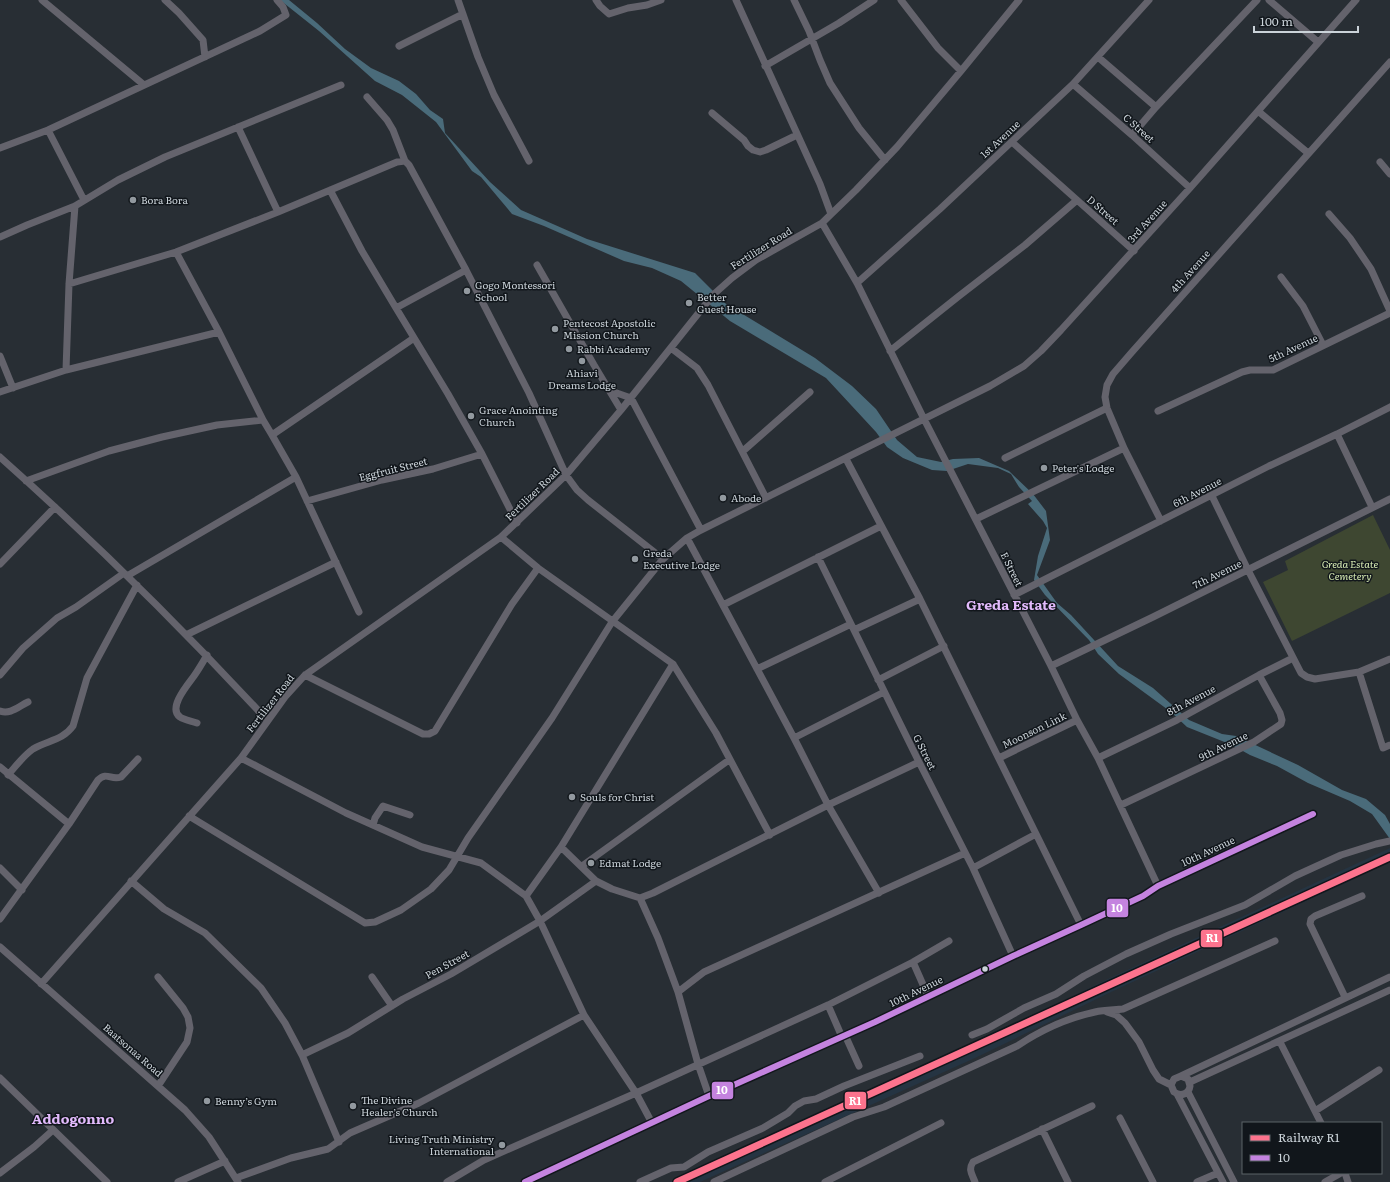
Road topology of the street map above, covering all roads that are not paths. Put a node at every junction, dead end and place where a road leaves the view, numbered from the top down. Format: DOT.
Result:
graph roads {
  1 [pos="42,0"];
  2 [pos="165,0"];
  3 [pos="277,0"];
  4 [pos="458,0"];
  5 [pos="596,0"];
  6 [pos="661,0"];
  7 [pos="736,0"];
  8 [pos="794,0"];
  9 [pos="874,0"];
  10 [pos="901,0"];
  11 [pos="1019,0"];
  12 [pos="1149,0"];
  13 [pos="1257,0"];
  14 [pos="1269,0"];
  15 [pos="1356,0"];
  16 [pos="463,14"];
  17 [pos="812,38"];
  18 [pos="1318,42"];
  19 [pos="398,46"];
  20 [pos="205,57"];
  21 [pos="1098,57"];
  22 [pos="1390,62"];
  23 [pos="765,66"];
  24 [pos="961,71"];
  25 [pos="1073,84"];
  26 [pos="341,85"];
  27 [pos="144,86"];
  28 [pos="367,97"];
  29 [pos="1156,107"];
  30 [pos="1258,111"];
  31 [pos="712,113"];
  32 [pos="238,127"];
  33 [pos="48,130"];
  34 [pos="797,135"];
  35 [pos="1132,135"];
  36 [pos="1012,142"];
  37 [pos="0,148"];
  38 [pos="1308,153"];
  39 [pos="885,160"];
  40 [pos="405,161"];
  41 [pos="529,161"];
  42 [pos="1380,162"];
  43 [pos="1390,174"];
  44 [pos="1190,188"];
  45 [pos="330,190"];
  46 [pos="84,200"];
  47 [pos="1077,200"];
  48 [pos="75,206"];
  49 [pos="278,212"];
  50 [pos="831,214"];
  51 [pos="1329,214"];
  52 [pos="822,223"];
  53 [pos="0,238"];
  54 [pos="1134,250"];
  55 [pos="176,252"];
  56 [pos="537,265"];
  57 [pos="466,270"];
  58 [pos="1281,278"];
  59 [pos="857,283"];
  60 [pos="69,284"];
  61 [pos="396,308"];
  62 [pos="1390,312"];
  63 [pos="219,332"];
  64 [pos="414,338"];
  65 [pos="1323,345"];
  66 [pos="671,348"];
  67 [pos="890,351"];
  68 [pos="0,356"];
  69 [pos="66,370"];
  70 [pos="13,388"];
  71 [pos="611,391"];
  72 [pos="0,392"];
  73 [pos="810,392"];
  74 [pos="631,398"];
  75 [pos="1390,407"];
  76 [pos="1107,408"];
  77 [pos="621,410"];
  78 [pos="1158,412"];
  79 [pos="263,420"];
  80 [pos="924,420"];
  81 [pos="1337,434"];
  82 [pos="272,435"];
  83 [pos="1124,448"];
  84 [pos="743,452"];
  85 [pos="482,454"];
  86 [pos="0,457"];
  87 [pos="1005,458"];
  88 [pos="846,459"];
  89 [pos="566,475"];
  90 [pos="296,477"];
  91 [pos="26,481"];
  92 [pos="1212,496"];
  93 [pos="766,498"];
  94 [pos="307,501"];
  95 [pos="1389,502"];
  96 [pos="55,507"];
  97 [pos="1372,507"];
  98 [pos="976,519"];
  99 [pos="1161,521"];
  100 [pos="517,523"];
  101 [pos="880,526"];
  102 [pos="701,530"];
  103 [pos="502,537"];
  104 [pos="687,538"];
  105 [pos="818,557"];
  106 [pos="663,559"];
  107 [pos="336,562"];
  108 [pos="0,564"];
  109 [pos="538,568"];
  110 [pos="1248,570"];
  111 [pos="126,574"];
  112 [pos="137,585"];
  113 [pos="1014,595"];
  114 [pos="920,599"];
  115 [pos="723,604"];
  116 [pos="359,612"];
  117 [pos="612,622"];
  118 [pos="852,627"];
  119 [pos="186,635"];
  120 [pos="944,646"];
  121 [pos="207,655"];
  122 [pos="1293,658"];
  123 [pos="1390,659"];
  124 [pos="673,664"];
  125 [pos="1051,666"];
  126 [pos="758,669"];
  127 [pos="1359,672"];
  128 [pos="0,675"];
  129 [pos="305,675"];
  130 [pos="1259,675"];
  131 [pos="878,680"];
  132 [pos="884,692"];
  133 [pos="28,702"];
  134 [pos="0,711"];
  135 [pos="267,720"];
  136 [pos="1077,720"];
  137 [pos="197,723"];
  138 [pos="794,738"];
  139 [pos="1390,745"];
  140 [pos="241,758"];
  141 [pos="999,758"];
  142 [pos="1098,758"];
  143 [pos="138,759"];
  144 [pos="729,760"];
  145 [pos="919,762"];
  146 [pos="0,767"];
  147 [pos="8,775"];
  148 [pos="828,805"];
  149 [pos="1121,806"];
  150 [pos="1313,814"];
  151 [pos="410,815"];
  152 [pos="189,816"];
  153 [pos="69,824"];
  154 [pos="373,825"];
  155 [pos="1036,834"];
  156 [pos="770,835"];
  157 [pos="1390,841"];
  158 [pos="561,847"];
  159 [pos="965,853"];
  160 [pos="456,857"];
  161 [pos="582,866"];
  162 [pos="0,868"];
  163 [pos="973,868"];
  164 [pos="131,881"];
  165 [pos="596,881"];
  166 [pos="1158,886"];
  167 [pos="22,890"];
  168 [pos="878,893"];
  169 [pos="526,896"];
  170 [pos="1362,896"];
  171 [pos="640,898"];
  172 [pos="0,919"];
  173 [pos="540,921"];
  174 [pos="1081,925"];
  175 [pos="949,941"];
  176 [pos="1275,941"];
  177 [pos="0,947"];
  178 [pos="1013,956"];
  179 [pos="912,962"];
  180 [pos="1390,976"];
  181 [pos="158,977"];
  182 [pos="372,977"];
  183 [pos="41,984"];
  184 [pos="1390,990"];
  185 [pos="678,992"];
  186 [pos="928,996"];
  187 [pos="1345,997"];
  188 [pos="828,1005"];
  189 [pos="392,1006"];
  190 [pos="1105,1011"];
  191 [pos="584,1015"];
  192 [pos="972,1035"];
  193 [pos="844,1036"];
  194 [pos="1280,1042"];
  195 [pos="302,1055"];
  196 [pos="920,1056"];
  197 [pos="698,1064"];
  198 [pos="859,1066"];
  199 [pos="1379,1070"];
  200 [pos="1180,1076"];
  201 [pos="0,1078"];
  202 [pos="1190,1082"];
  203 [pos="158,1086"];
  204 [pos="1171,1086"];
  205 [pos="1188,1092"];
  206 [pos="636,1093"];
  207 [pos="1177,1094"];
  208 [pos="709,1096"];
  209 [pos="1092,1106"];
  210 [pos="1315,1111"];
  211 [pos="1120,1118"];
  212 [pos="1320,1122"];
  213 [pos="941,1123"];
  214 [pos="652,1124"];
  215 [pos="53,1130"];
  216 [pos="1042,1130"];
  217 [pos="340,1142"];
  218 [pos="225,1161"];
  219 [pos="1218,1172"];
  220 [pos="0,1173"];
  221 [pos="1339,1174"];
  222 [pos="237,1180"];
  223 [pos="972,1181"];
  224 [pos="107,1182"];
  225 [pos="178,1182"];
  226 [pos="447,1182"];
  227 [pos="525,1182"];
  228 [pos="640,1182"];
  229 [pos="714,1182"];
  230 [pos="825,1182"];
  231 [pos="1068,1182"];
  232 [pos="1154,1182"];
  233 [pos="1197,1182"];
  234 [pos="1223,1182"];
  235 [pos="1234,1182"];
  236 [pos="1325,1182"];
  1 -- 27 [label="street"];
  2 -- 20 [label="street"];
  3 -- 20 [label="street"];
  4 -- 16 [label="street"];
  5 -- 6 [label="street"];
  7 -- 23 [label="street"];
  8 -- 17 [label="street"];
  9 -- 17 [label="street"];
  10 -- 24 [label="street"];
  11 -- 24 [label="street, Fertilizer Road"];
  12 -- 21 [label="street, 1st Avenue"];
  13 -- 29 [label="street"];
  14 -- 18 [label="street"];
  15 -- 18 [label="street, 3rd Avenue"];
  16 -- 19 [label="street"];
  16 -- 41 [label="street"];
  17 -- 23 [label="street"];
  17 -- 39 [label="street"];
  18 -- 30 [label="street, 3rd Avenue"];
  20 -- 27 [label="street"];
  21 -- 25 [label="street, 1st Avenue"];
  21 -- 29 [label="street"];
  22 -- 38 [label="street, 4th Avenue"];
  23 -- 34 [label="street"];
  24 -- 39 [label="street, Fertilizer Road"];
  25 -- 35 [label="street, C Street"];
  25 -- 36 [label="street, 1st Avenue"];
  26 -- 32 [label="street"];
  27 -- 33 [label="street"];
  28 -- 40 [label="street"];
  29 -- 35 [label="street"];
  30 -- 38 [label="street"];
  30 -- 44 [label="street, 3rd Avenue"];
  31 -- 34 [label="street"];
  32 -- 46 [label="street"];
  32 -- 49 [label="street"];
  33 -- 37 [label="street"];
  33 -- 46 [label="street"];
  34 -- 50 [label="street"];
  35 -- 44 [label="street, C Street"];
  36 -- 47 [label="street, D Street"];
  36 -- 59 [label="street, 1st Avenue"];
  38 -- 76 [label="street, 4th Avenue"];
  39 -- 50 [label="street, Fertilizer Road"];
  40 -- 45 [label="street"];
  40 -- 57 [label="street"];
  42 -- 43 [label="street"];
  44 -- 54 [label="street, 3rd Avenue"];
  45 -- 49 [label="street"];
  45 -- 61 [label="street"];
  46 -- 48 [label="street"];
  47 -- 54 [label="street, D Street"];
  47 -- 67 [label="street"];
  48 -- 53 [label="street"];
  48 -- 60 [label="street"];
  49 -- 55 [label="street"];
  50 -- 52 [label="street, Fertilizer Road"];
  51 -- 62 [label="street"];
  52 -- 59 [label="street, E Street"];
  52 -- 66 [label="street, Fertilizer Road"];
  54 -- 80 [label="street, 3rd Avenue"];
  55 -- 60 [label="street"];
  55 -- 63 [label="street"];
  56 -- 71 [label="street"];
  57 -- 61 [label="street"];
  57 -- 89 [label="street"];
  58 -- 65 [label="street"];
  59 -- 67 [label="street, E Street"];
  60 -- 69 [label="street"];
  61 -- 64 [label="street"];
  62 -- 65 [label="street, 5th Avenue"];
  63 -- 69 [label="street"];
  63 -- 79 [label="street"];
  64 -- 82 [label="street"];
  64 -- 85 [label="street"];
  65 -- 78 [label="street, 5th Avenue"];
  66 -- 74 [label="street, Fertilizer Road"];
  66 -- 84 [label="street"];
  67 -- 80 [label="street, E Street"];
  68 -- 70 [label="street"];
  69 -- 70 [label="street"];
  70 -- 72 [label="street"];
  71 -- 74 [label="street"];
  71 -- 77 [label="street"];
  73 -- 84 [label="street"];
  74 -- 77 [label="street, Fertilizer Road"];
  74 -- 102 [label="street"];
  75 -- 81 [label="street, 6th Avenue"];
  76 -- 83 [label="street, 4th Avenue"];
  76 -- 87 [label="street"];
  77 -- 89 [label="street, Fertilizer Road"];
  79 -- 82 [label="street"];
  79 -- 91 [label="street"];
  80 -- 88 [label="street, 3rd Avenue"];
  80 -- 98 [label="street, E Street"];
  81 -- 92 [label="street, 6th Avenue"];
  81 -- 97 [label="street"];
  82 -- 90 [label="street"];
  83 -- 98 [label="street"];
  83 -- 99 [label="street, 4th Avenue"];
  84 -- 93 [label="street"];
  85 -- 94 [label="street, Eggfruit Street"];
  85 -- 100 [label="street"];
  86 -- 91 [label="street"];
  88 -- 93 [label="street, 3rd Avenue"];
  88 -- 101 [label="street"];
  89 -- 100 [label="street, Fertilizer Road"];
  89 -- 106 [label="street"];
  90 -- 94 [label="street"];
  90 -- 111 [label="street"];
  91 -- 96 [label="street"];
  92 -- 99 [label="street, 6th Avenue"];
  92 -- 110 [label="street"];
  93 -- 102 [label="street, 3rd Avenue"];
  94 -- 107 [label="street"];
  95 -- 97 [label="street, 7th Avenue"];
  96 -- 108 [label="street"];
  96 -- 111 [label="street"];
  97 -- 110 [label="street, 7th Avenue"];
  98 -- 113 [label="street, E Street"];
  99 -- 113 [label="street, 6th Avenue"];
  100 -- 103 [label="street, Fertilizer Road"];
  101 -- 105 [label="street"];
  101 -- 114 [label="street"];
  102 -- 104 [label="street, 3rd Avenue"];
  103 -- 109 [label="street"];
  103 -- 129 [label="street, Fertilizer Road"];
  104 -- 106 [label="street, 3rd Avenue"];
  104 -- 115 [label="street"];
  105 -- 115 [label="street"];
  105 -- 118 [label="street, G Street"];
  106 -- 117 [label="street, 3rd Avenue"];
  107 -- 116 [label="street"];
  107 -- 119 [label="street"];
  109 -- 117 [label="street"];
  109 -- 129 [label="street"];
  110 -- 122 [label="street"];
  110 -- 125 [label="street, 7th Avenue"];
  111 -- 112 [label="street"];
  111 -- 128 [label="street"];
  112 -- 119 [label="street"];
  112 -- 147 [label="street"];
  113 -- 125 [label="street, E Street"];
  114 -- 118 [label="street"];
  114 -- 120 [label="street"];
  115 -- 126 [label="street"];
  117 -- 124 [label="street"];
  117 -- 160 [label="street, 3rd Avenue"];
  118 -- 126 [label="street"];
  118 -- 131 [label="street, G Street"];
  119 -- 121 [label="street"];
  120 -- 131 [label="street"];
  120 -- 141 [label="street"];
  121 -- 135 [label="street"];
  121 -- 137 [label="street"];
  122 -- 127 [label="street"];
  122 -- 130 [label="street, 8th Avenue"];
  123 -- 127 [label="street"];
  124 -- 144 [label="street"];
  124 -- 158 [label="street"];
  125 -- 136 [label="street, E Street"];
  126 -- 138 [label="street"];
  127 -- 139 [label="street"];
  129 -- 135 [label="street, Fertilizer Road"];
  130 -- 142 [label="street, 8th Avenue"];
  130 -- 149 [label="street, 9th Avenue"];
  131 -- 132 [label="street, G Street"];
  132 -- 138 [label="street"];
  132 -- 145 [label="street, G Street"];
  133 -- 134 [label="street"];
  135 -- 140 [label="street, Fertilizer Road"];
  136 -- 141 [label="street, Moonson Link"];
  136 -- 142 [label="street, E Street"];
  138 -- 148 [label="street"];
  140 -- 152 [label="street, Fertilizer Road"];
  140 -- 154 [label="street"];
  141 -- 155 [label="street"];
  142 -- 149 [label="street, E Street"];
  143 -- 153 [label="street"];
  144 -- 156 [label="street"];
  144 -- 161 [label="street"];
  145 -- 148 [label="street"];
  145 -- 159 [label="street, G Street"];
  146 -- 147 [label="street"];
  147 -- 153 [label="street"];
  148 -- 156 [label="street"];
  148 -- 168 [label="street"];
  149 -- 166 [label="street, E Street"];
  150 -- 166 [label="street, 10th Avenue"];
  151 -- 154 [label="street"];
  152 -- 160 [label="street, 3rd Avenue"];
  152 -- 164 [label="street, Fertilizer Road"];
  153 -- 167 [label="street"];
  154 -- 160 [label="street"];
  155 -- 163 [label="street"];
  155 -- 174 [label="street"];
  156 -- 171 [label="street"];
  157 -- 192 [label="street"];
  158 -- 161 [label="street"];
  158 -- 169 [label="street"];
  159 -- 163 [label="street, G Street"];
  159 -- 168 [label="street"];
  160 -- 169 [label="street"];
  161 -- 165 [label="street"];
  162 -- 167 [label="street"];
  163 -- 178 [label="street, G Street"];
  164 -- 183 [label="street, Fertilizer Road"];
  164 -- 195 [label="street"];
  165 -- 171 [label="street"];
  165 -- 173 [label="street, Pen Street"];
  166 -- 174 [label="street, 10th Avenue"];
  167 -- 172 [label="street"];
  168 -- 185 [label="street"];
  169 -- 173 [label="street"];
  170 -- 187 [label="street"];
  171 -- 185 [label="street"];
  173 -- 189 [label="street, Pen Street"];
  173 -- 191 [label="street"];
  174 -- 178 [label="street, 10th Avenue"];
  175 -- 179 [label="street"];
  176 -- 190 [label="street"];
  177 -- 183 [label="street, Baatsonaa Road"];
  178 -- 186 [label="street, 10th Avenue"];
  179 -- 186 [label="street"];
  179 -- 188 [label="street"];
  180 -- 187 [label="street"];
  181 -- 203 [label="street"];
  182 -- 189 [label="street"];
  183 -- 203 [label="street, Baatsonaa Road"];
  184 -- 194 [label="street"];
  185 -- 197 [label="street"];
  186 -- 193 [label="street, 10th Avenue"];
  187 -- 200 [label="street"];
  188 -- 193 [label="street"];
  188 -- 197 [label="street"];
  189 -- 195 [label="street, Pen Street"];
  190 -- 204 [label="street"];
  190 -- 229 [label="street"];
  191 -- 206 [label="street"];
  191 -- 217 [label="street"];
  193 -- 198 [label="street"];
  193 -- 208 [label="street, 10th Avenue"];
  194 -- 202 [label="street"];
  194 -- 210 [label="street"];
  195 -- 217 [label="street"];
  196 -- 228 [label="street"];
  197 -- 206 [label="street"];
  197 -- 208 [label="street"];
  199 -- 210 [label="street"];
  200 -- 202 [label="street"];
  200 -- 204 [label="street"];
  201 -- 215 [label="street"];
  202 -- 205 [label="street"];
  203 -- 218 [label="street, Baatsonaa Road"];
  204 -- 207 [label="street"];
  205 -- 207 [label="street"];
  205 -- 235 [label="street"];
  206 -- 214 [label="street"];
  206 -- 226 [label="street"];
  207 -- 219 [label="street"];
  208 -- 214 [label="street, 10th Avenue"];
  209 -- 216 [label="street"];
  210 -- 212 [label="street"];
  211 -- 232 [label="street"];
  213 -- 230 [label="street"];
  214 -- 227 [label="street, 10th Avenue"];
  215 -- 220 [label="street"];
  215 -- 224 [label="street"];
  216 -- 223 [label="street"];
  216 -- 231 [label="street"];
  217 -- 222 [label="street"];
  218 -- 222 [label="street, Baatsonaa Road"];
  218 -- 225 [label="street"];
  219 -- 233 [label="street"];
  219 -- 234 [label="street"];
  221 -- 236 [label="street"];
}
